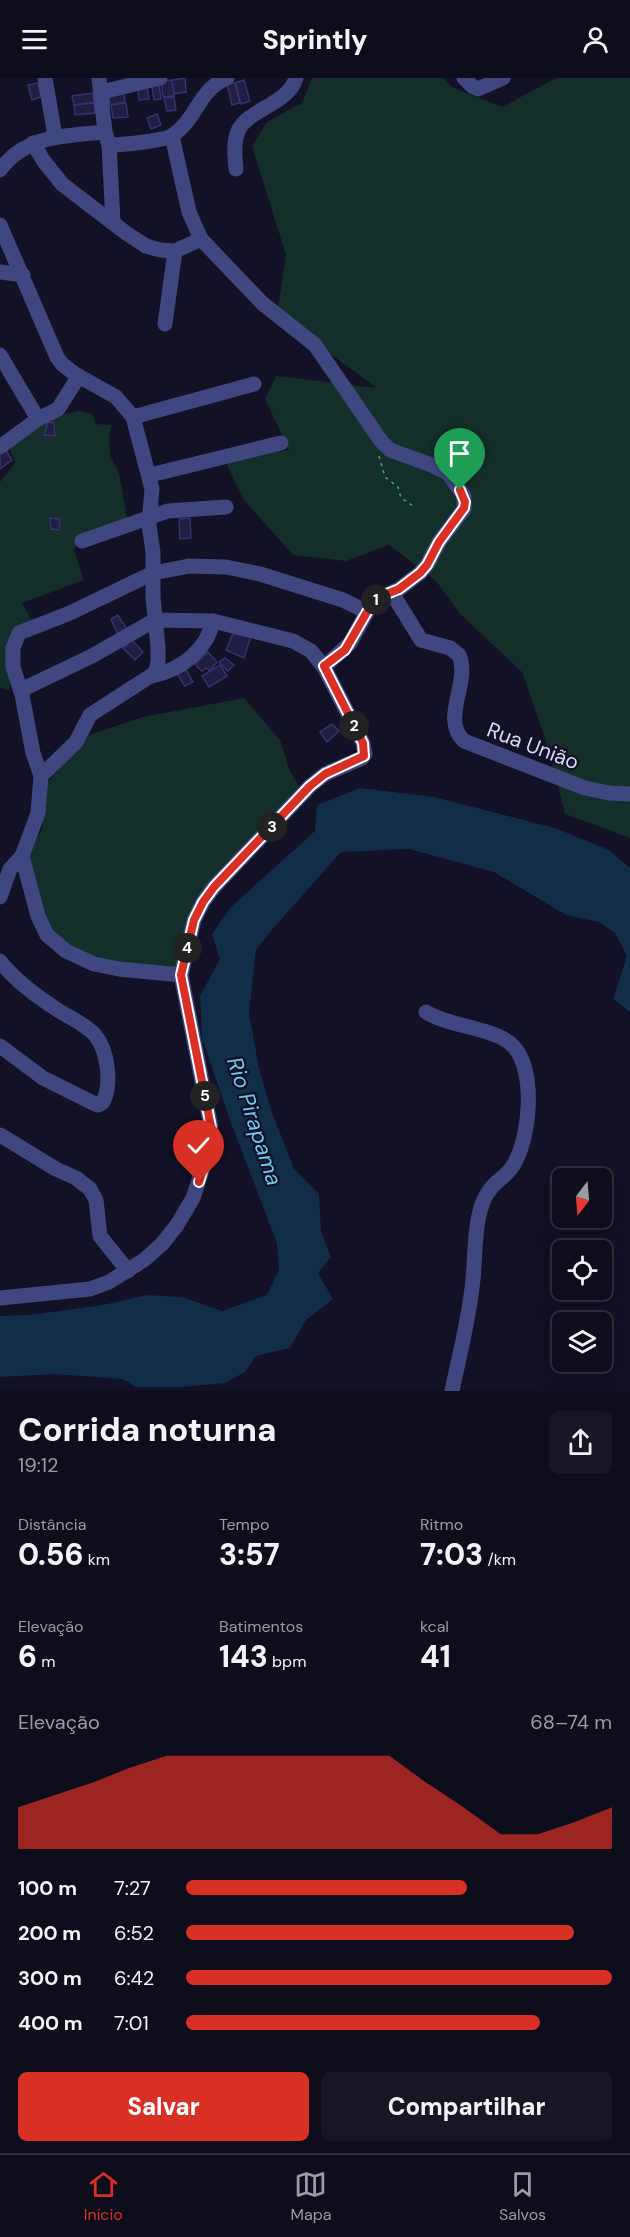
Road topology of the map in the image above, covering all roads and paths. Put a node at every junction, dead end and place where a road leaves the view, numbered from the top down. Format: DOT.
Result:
graph roads {
  1 [pos="45,78"];
  2 [pos="160,78"];
  3 [pos="227,78"];
  4 [pos="296,78"];
  5 [pos="464,78"];
  6 [pos="503,78"];
  7 [pos="100,85"];
  8 [pos="55,136"];
  9 [pos="172,136"];
  10 [pos="107,139"];
  11 [pos="33,143"];
  12 [pos="236,169"];
  13 [pos="0,170"];
  14 [pos="113,222"];
  15 [pos="0,225"];
  16 [pos="201,239"];
  17 [pos="175,251"];
  18 [pos="0,272"];
  19 [pos="23,275"];
  20 [pos="165,324"];
  21 [pos="0,355"];
  22 [pos="79,376"];
  23 [pos="254,384"];
  24 [pos="133,417"];
  25 [pos="38,419"];
  26 [pos="281,443"];
  27 [pos="385,445"];
  28 [pos="0,447"];
  29 [pos="150,475"];
  30 [pos="413,506"];
  31 [pos="226,507"];
  32 [pos="149,518"];
  33 [pos="82,541"];
  34 [pos="153,573"];
  35 [pos="392,593"];
  36 [pos="367,612"];
  37 [pos="155,620"];
  38 [pos="213,621"];
  39 [pos="324,666"];
  40 [pos="152,676"];
  41 [pos="21,690"];
  42 [pos="41,776"];
  43 [pos="630,794"];
  44 [pos="22,856"];
  45 [pos="0,897"];
  46 [pos="0,961"];
  47 [pos="181,975"];
  48 [pos="426,1012"];
  49 [pos="0,1046"];
  50 [pos="0,1135"];
  51 [pos="128,1271"];
  52 [pos="0,1298"];
  53 [pos="452,1391"];
  1 -- 8 [label="street"];
  2 -- 7 [label="street"];
  3 -- 9 [label="street"];
  4 -- 12 [label="street"];
  5 -- 6 [label="street"];
  7 -- 10 [label="street"];
  8 -- 10 [label="street"];
  8 -- 11 [label="street"];
  9 -- 10 [label="street"];
  9 -- 16 [label="street"];
  10 -- 14 [label="street"];
  11 -- 13 [label="street"];
  11 -- 14 [label="street"];
  14 -- 17 [label="street"];
  15 -- 19 [label="street"];
  16 -- 17 [label="street"];
  16 -- 27 [label="street"];
  17 -- 20 [label="street"];
  18 -- 19 [label="street"];
  19 -- 22 [label="street"];
  21 -- 25 [label="street"];
  22 -- 24 [label="street"];
  22 -- 25 [label="street"];
  23 -- 24 [label="street"];
  24 -- 29 [label="street"];
  25 -- 28 [label="street"];
  26 -- 29 [label="street"];
  27 -- 30 [label="path"];
  27 -- 35 [label="street"];
  29 -- 32 [label="street"];
  31 -- 32 [label="street"];
  32 -- 33 [label="street"];
  32 -- 34 [label="street"];
  34 -- 36 [label="street"];
  34 -- 37 [label="street"];
  34 -- 41 [label="street"];
  35 -- 36 [label="street"];
  35 -- 43 [label="street, Rua União"];
  36 -- 39 [label="street"];
  37 -- 38 [label="street"];
  37 -- 40 [label="street"];
  37 -- 41 [label="street"];
  38 -- 39 [label="street"];
  38 -- 40 [label="street"];
  39 -- 47 [label="street"];
  40 -- 42 [label="street"];
  41 -- 42 [label="street"];
  42 -- 44 [label="street"];
  44 -- 45 [label="street"];
  44 -- 47 [label="street"];
  46 -- 49 [label="street"];
  47 -- 51 [label="street"];
  48 -- 53 [label="street"];
  50 -- 51 [label="street"];
  51 -- 52 [label="street"];
}
